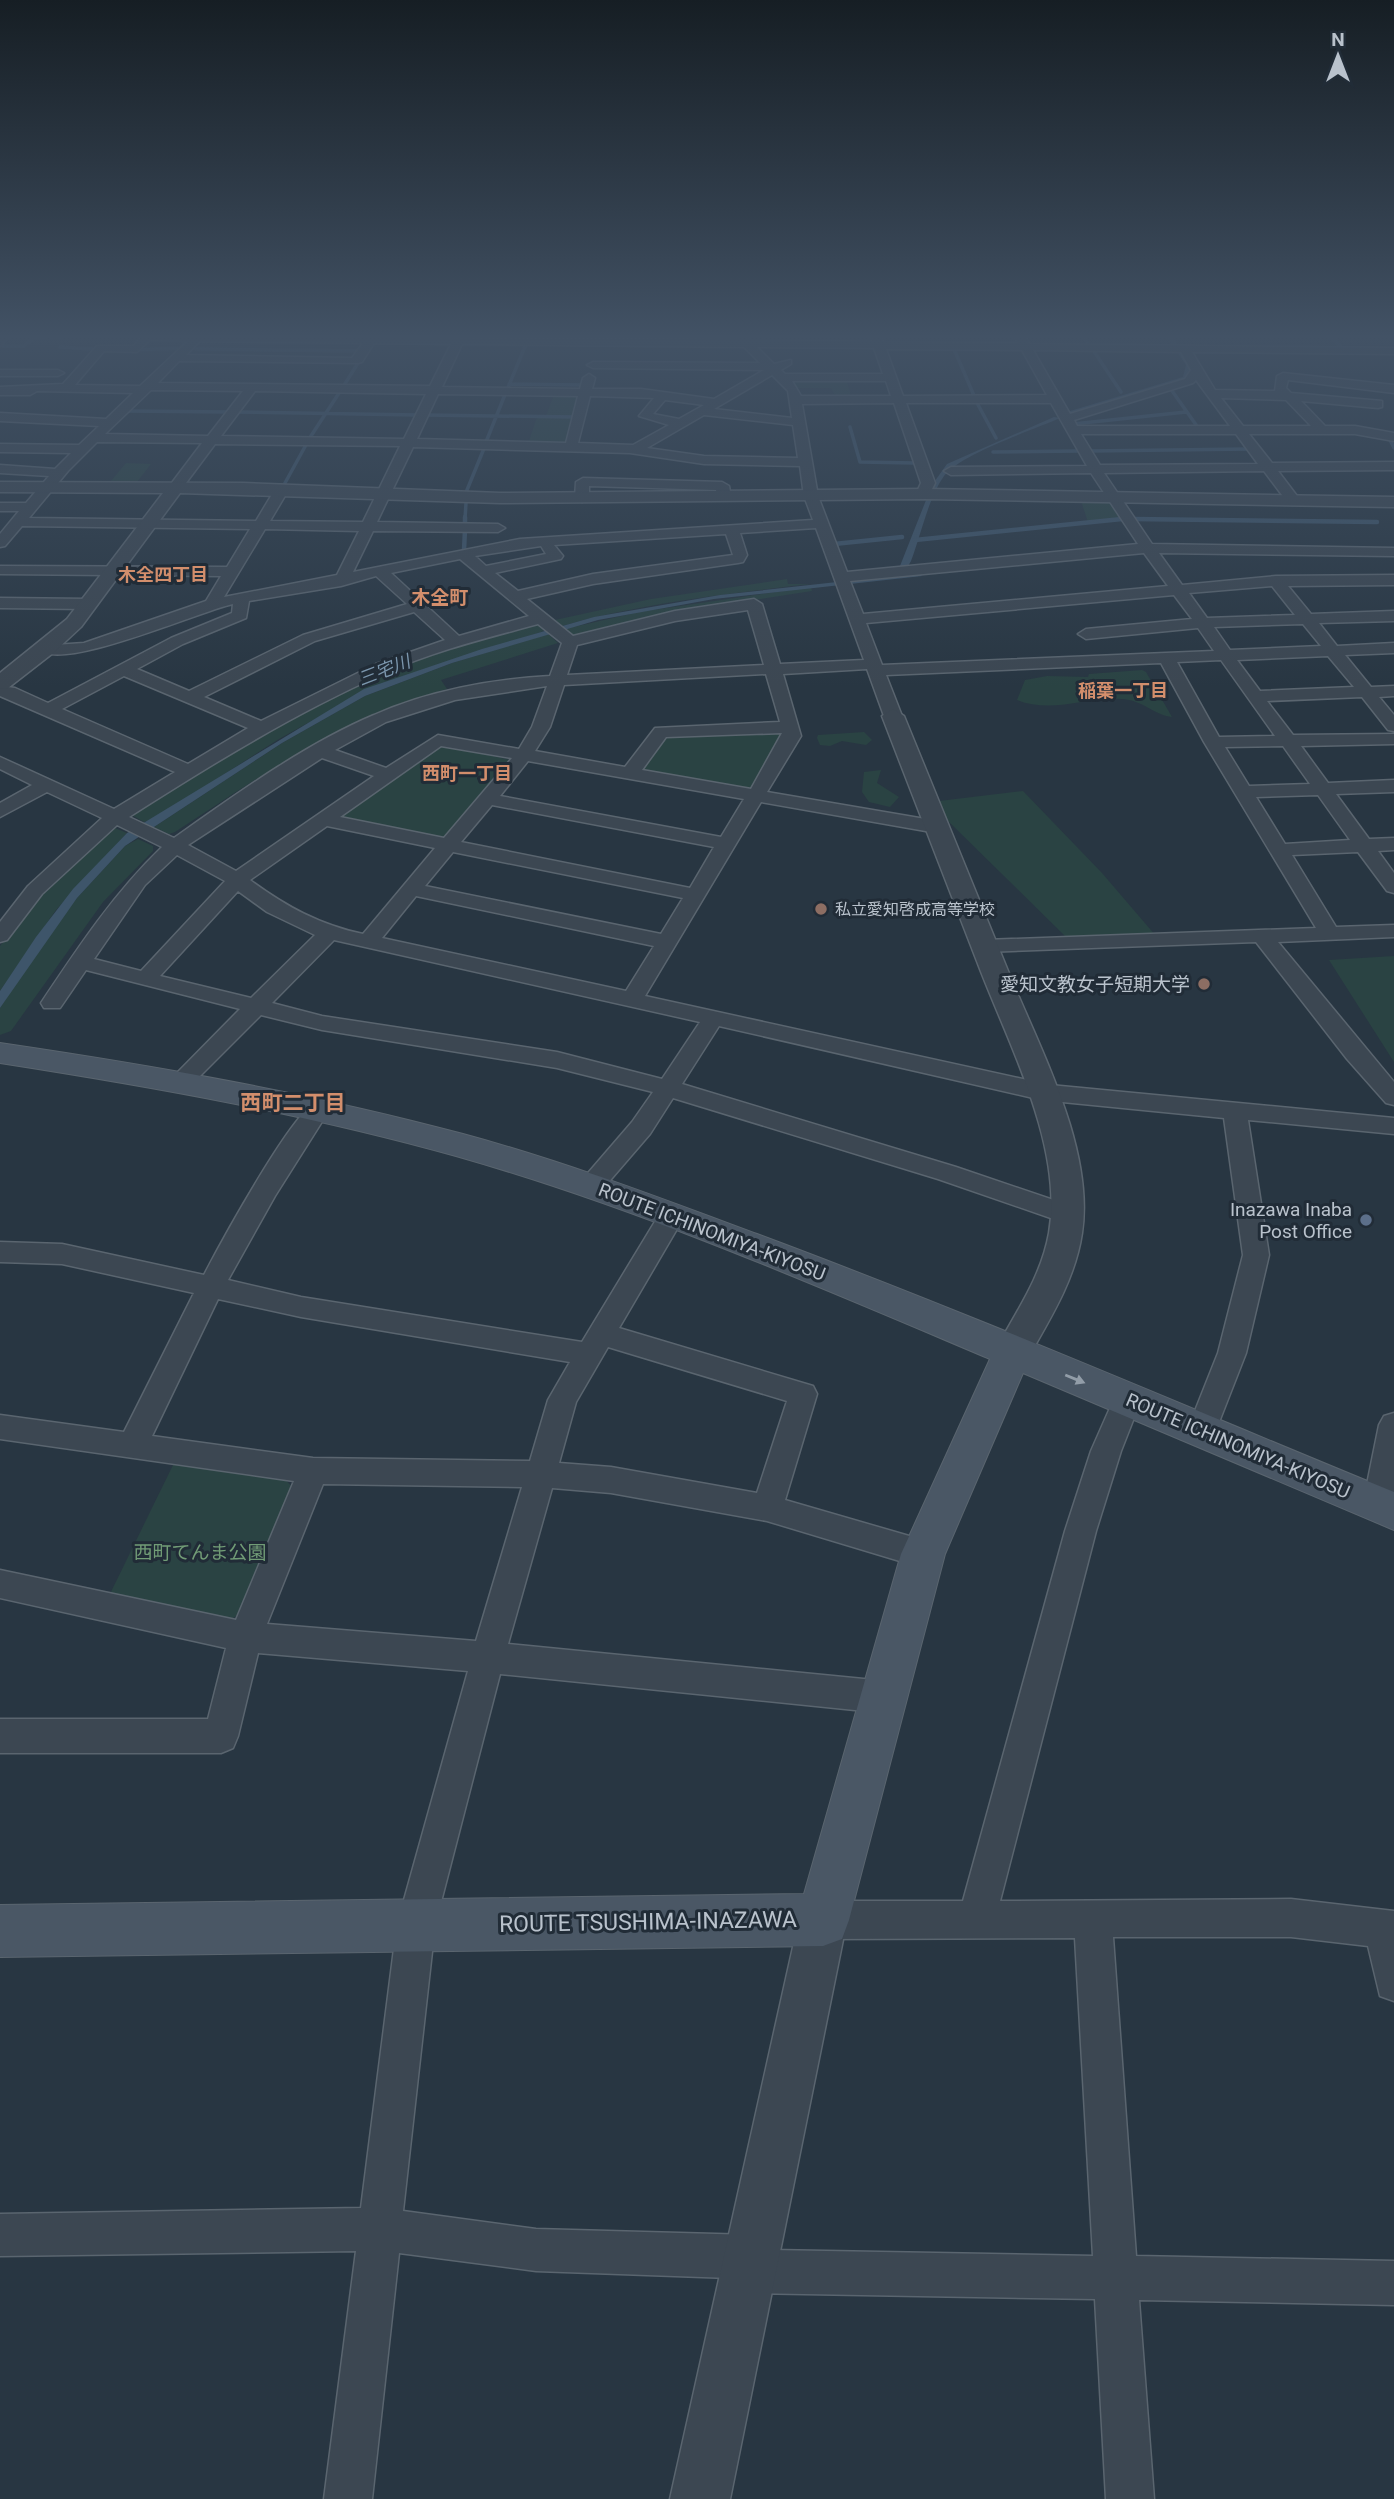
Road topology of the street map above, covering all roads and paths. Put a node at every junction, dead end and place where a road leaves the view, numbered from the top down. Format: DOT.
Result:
graph roads {
  1 [pos="77,454"];
  2 [pos="202,454"];
  3 [pos="402,454"];
  4 [pos="601,454"];
  5 [pos="659,454"];
  6 [pos="804,454"];
  7 [pos="917,454"];
  8 [pos="1085,454"];
  9 [pos="1258,454"];
  10 [pos="805,462"];
  11 [pos="1268,467"];
  12 [pos="1394,467"];
  13 [pos="0,469"];
  14 [pos="1093,469"];
  15 [pos="951,471"];
  16 [pos="58,472"];
  17 [pos="588,478"];
  18 [pos="0,487"];
  19 [pos="45,488"];
  20 [pos="175,488"];
  21 [pos="282,489"];
  22 [pos="382,494"];
  23 [pos="929,494"];
  24 [pos="811,496"];
  25 [pos="1111,497"];
  26 [pos="500,498"];
  27 [pos="1293,500"];
  28 [pos="1394,502"];
  29 [pos="0,507"];
  30 [pos="29,507"];
  31 [pos="17,522"];
  32 [pos="147,524"];
  33 [pos="820,524"];
  34 [pos="260,526"];
  35 [pos="366,527"];
  36 [pos="498,528"];
  37 [pos="732,529"];
  38 [pos="2,538"];
  39 [pos="542,541"];
  40 [pos="497,547"];
  41 [pos="1147,548"];
  42 [pos="1394,552"];
  43 [pos="463,554"];
  44 [pos="0,570"];
  45 [pos="113,571"];
  46 [pos="483,571"];
  47 [pos="231,572"];
  48 [pos="381,572"];
  49 [pos="1394,580"];
  50 [pos="341,581"];
  51 [pos="1276,582"];
  52 [pos="843,584"];
  53 [pos="1179,590"];
  54 [pos="514,597"];
  55 [pos="241,598"];
  56 [pos="0,603"];
  57 [pos="88,604"];
  58 [pos="212,604"];
  59 [pos="417,606"];
  60 [pos="1394,616"];
  61 [pos="856,619"];
  62 [pos="543,620"];
  63 [pos="1306,620"];
  64 [pos="1202,623"];
  65 [pos="1086,634"];
  66 [pos="568,640"];
  67 [pos="456,642"];
  68 [pos="1394,648"];
  69 [pos="46,649"];
  70 [pos="1332,651"];
  71 [pos="1225,655"];
  72 [pos="1167,658"];
  73 [pos="874,667"];
  74 [pos="123,669"];
  75 [pos="773,669"];
  76 [pos="558,679"];
  77 [pos="0,682"];
  78 [pos="0,691"];
  79 [pos="1394,691"];
  80 [pos="1366,692"];
  81 [pos="1255,696"];
  82 [pos="188,698"];
  83 [pos="49,709"];
  84 [pos="893,716"];
  85 [pos="1394,726"];
  86 [pos="261,727"];
  87 [pos="790,727"];
  88 [pos="1394,739"];
  89 [pos="1287,740"];
  90 [pos="1213,742"];
  91 [pos="320,751"];
  92 [pos="523,756"];
  93 [pos="0,762"];
  94 [pos="188,771"];
  95 [pos="389,775"];
  96 [pos="629,775"];
  97 [pos="47,784"];
  98 [pos="1394,786"];
  99 [pos="1323,789"];
  100 [pos="1244,792"];
  101 [pos="755,797"];
  102 [pos="487,799"];
  103 [pos="0,811"];
  104 [pos="119,819"];
  105 [pos="324,820"];
  106 [pos="937,827"];
  107 [pos="168,843"];
  108 [pos="727,844"];
  109 [pos="1394,844"];
  110 [pos="448,845"];
  111 [pos="1364,846"];
  112 [pos="1278,850"];
  113 [pos="237,880"];
  114 [pos="1394,887"];
  115 [pos="411,889"];
  116 [pos="696,895"];
  117 [pos="1394,931"];
  118 [pos="329,933"];
  119 [pos="1330,934"];
  120 [pos="0,936"];
  121 [pos="1264,938"];
  122 [pos="368,941"];
  123 [pos="667,942"];
  124 [pos="985,946"];
  125 [pos="79,962"];
  126 [pos="145,979"];
  127 [pos="632,999"];
  128 [pos="52,1003"];
  129 [pos="255,1006"];
  130 [pos="714,1017"];
  131 [pos="0,1054"];
  132 [pos="182,1081"];
  133 [pos="668,1088"];
  134 [pos="1042,1091"];
  135 [pos="1394,1097"];
  136 [pos="318,1109"];
  137 [pos="1235,1111"];
  138 [pos="1394,1126"];
  139 [pos="591,1186"];
  140 [pos="1069,1215"];
  141 [pos="671,1217"];
  142 [pos="0,1252"];
  143 [pos="208,1287"];
  144 [pos="595,1344"];
  145 [pos="1012,1353"];
  146 [pos="1127,1400"];
  147 [pos="1394,1425"];
  148 [pos="0,1427"];
  149 [pos="1202,1431"];
  150 [pos="132,1446"];
  151 [pos="313,1471"];
  152 [pos="539,1474"];
  153 [pos="1386,1507"];
  154 [pos="767,1508"];
  155 [pos="923,1553"];
  156 [pos="0,1584"];
  157 [pos="245,1637"];
  158 [pos="488,1657"];
  159 [pos="884,1697"];
  160 [pos="0,1736"];
  161 [pos="823,1920"];
  162 [pos="977,1920"];
  163 [pos="1093,1920"];
  164 [pos="416,1925"];
  165 [pos="1389,1930"];
  166 [pos="0,1931"];
  167 [pos="1394,1982"];
  168 [pos="380,2229"];
  169 [pos="0,2235"];
  170 [pos="750,2264"];
  171 [pos="1116,2276"];
  172 [pos="1394,2283"];
  173 [pos="348,2499"];
  174 [pos="701,2499"];
  175 [pos="1130,2499"];
  1 -- 16 [label="street"];
  2 -- 20 [label="street"];
  3 -- 22 [label="street"];
  4 -- 17 [label="street"];
  5 -- 10 [label="street"];
  6 -- 10 [label="street"];
  7 -- 23 [label="street"];
  8 -- 14 [label="street"];
  9 -- 11 [label="street"];
  10 -- 24 [label="street"];
  11 -- 12 [label="street"];
  11 -- 14 [label="street"];
  11 -- 27 [label="street"];
  13 -- 16 [label="street"];
  14 -- 15 [label="street"];
  14 -- 25 [label="street"];
  16 -- 19 [label="street"];
  17 -- 24 [label="street"];
  17 -- 26 [label="street"];
  18 -- 19 [label="street"];
  19 -- 20 [label="street"];
  19 -- 30 [label="street"];
  20 -- 21 [label="street"];
  20 -- 32 [label="street"];
  21 -- 22 [label="street"];
  21 -- 34 [label="street"];
  22 -- 26 [label="street"];
  22 -- 35 [label="street"];
  23 -- 24 [label="street"];
  23 -- 25 [label="street"];
  24 -- 33 [label="street"];
  25 -- 27 [label="street"];
  25 -- 41 [label="street"];
  26 -- 36 [label="street"];
  27 -- 28 [label="street"];
  29 -- 30 [label="street"];
  30 -- 31 [label="street"];
  31 -- 32 [label="street"];
  31 -- 38 [label="street"];
  32 -- 34 [label="street"];
  32 -- 45 [label="street"];
  33 -- 37 [label="street"];
  33 -- 52 [label="street"];
  34 -- 35 [label="street"];
  34 -- 47 [label="street"];
  35 -- 36 [label="street"];
  35 -- 50 [label="street"];
  36 -- 40 [label="street"];
  37 -- 39 [label="street"];
  37 -- 54 [label="street"];
  39 -- 40 [label="street"];
  39 -- 46 [label="street"];
  40 -- 43 [label="street"];
  41 -- 42 [label="street"];
  41 -- 52 [label="street"];
  41 -- 53 [label="street"];
  43 -- 46 [label="street"];
  43 -- 48 [label="street"];
  44 -- 45 [label="street"];
  45 -- 47 [label="street"];
  45 -- 57 [label="street"];
  46 -- 54 [label="street"];
  47 -- 58 [label="street"];
  48 -- 50 [label="street"];
  48 -- 59 [label="street"];
  49 -- 51 [label="street"];
  50 -- 55 [label="street"];
  51 -- 53 [label="street"];
  51 -- 63 [label="street"];
  52 -- 61 [label="street"];
  53 -- 61 [label="street"];
  53 -- 64 [label="street"];
  54 -- 62 [label="street"];
  55 -- 58 [label="street"];
  55 -- 74 [label="street"];
  56 -- 57 [label="street"];
  57 -- 69 [label="street"];
  58 -- 69 [label="street"];
  59 -- 67 [label="street"];
  59 -- 82 [label="street"];
  60 -- 63 [label="street"];
  61 -- 73 [label="street"];
  62 -- 66 [label="street"];
  62 -- 67 [label="street"];
  63 -- 64 [label="street"];
  63 -- 70 [label="street"];
  64 -- 65 [label="street"];
  64 -- 71 [label="street"];
  66 -- 75 [label="street"];
  66 -- 76 [label="street"];
  67 -- 86 [label="street"];
  68 -- 70 [label="street"];
  69 -- 77 [label="street"];
  70 -- 71 [label="street"];
  70 -- 80 [label="street"];
  71 -- 72 [label="street"];
  71 -- 81 [label="street"];
  72 -- 73 [label="street"];
  72 -- 90 [label="street"];
  73 -- 75 [label="street"];
  73 -- 84 [label="street"];
  74 -- 82 [label="street"];
  74 -- 83 [label="street"];
  75 -- 76 [label="street"];
  75 -- 87 [label="street"];
  76 -- 91 [label="street"];
  76 -- 92 [label="street"];
  78 -- 83 [label="street"];
  79 -- 80 [label="street"];
  80 -- 81 [label="street"];
  80 -- 85 [label="street"];
  81 -- 89 [label="street"];
  82 -- 86 [label="street"];
  83 -- 94 [label="street"];
  84 -- 106 [label="street"];
  86 -- 94 [label="street"];
  87 -- 96 [label="street"];
  87 -- 101 [label="street"];
  88 -- 89 [label="street"];
  89 -- 90 [label="street"];
  89 -- 99 [label="street"];
  90 -- 100 [label="street"];
  91 -- 95 [label="street"];
  91 -- 107 [label="street"];
  92 -- 95 [label="street"];
  92 -- 96 [label="street"];
  92 -- 102 [label="street"];
  93 -- 97 [label="street"];
  94 -- 104 [label="street"];
  95 -- 105 [label="street"];
  96 -- 101 [label="street"];
  97 -- 103 [label="street"];
  97 -- 104 [label="street"];
  98 -- 99 [label="street"];
  99 -- 100 [label="street"];
  99 -- 111 [label="street"];
  100 -- 112 [label="street"];
  101 -- 106 [label="street"];
  101 -- 108 [label="street"];
  102 -- 108 [label="street"];
  102 -- 110 [label="street"];
  104 -- 107 [label="street"];
  104 -- 120 [label="street"];
  105 -- 110 [label="street"];
  105 -- 113 [label="street"];
  106 -- 124 [label="street"];
  107 -- 113 [label="street"];
  107 -- 125 [label="street"];
  108 -- 116 [label="street"];
  109 -- 111 [label="street"];
  110 -- 115 [label="street"];
  110 -- 116 [label="street"];
  111 -- 112 [label="street"];
  111 -- 114 [label="street"];
  112 -- 119 [label="street"];
  113 -- 118 [label="street"];
  113 -- 126 [label="street"];
  115 -- 122 [label="street"];
  115 -- 123 [label="street"];
  116 -- 123 [label="street"];
  117 -- 119 [label="street"];
  118 -- 122 [label="street"];
  118 -- 129 [label="street"];
  119 -- 121 [label="street"];
  121 -- 124 [label="street"];
  121 -- 135 [label="street"];
  122 -- 127 [label="street"];
  123 -- 127 [label="street"];
  124 -- 134 [label="street"];
  125 -- 126 [label="street"];
  125 -- 128 [label="street"];
  126 -- 129 [label="street"];
  127 -- 130 [label="street"];
  129 -- 132 [label="street"];
  129 -- 133 [label="street"];
  130 -- 133 [label="street"];
  130 -- 134 [label="street"];
  131 -- 132 [label="main road, ROUTE ICHINOMIYA-KIYOSU"];
  132 -- 136 [label="main road, ROUTE ICHINOMIYA-KIYOSU"];
  133 -- 139 [label="street"];
  133 -- 140 [label="street"];
  134 -- 137 [label="street"];
  134 -- 140 [label="street"];
  136 -- 139 [label="main road, ROUTE ICHINOMIYA-KIYOSU"];
  136 -- 143 [label="street"];
  137 -- 138 [label="street"];
  137 -- 149 [label="street"];
  139 -- 141 [label="main road, ROUTE ICHINOMIYA-KIYOSU"];
  140 -- 145 [label="street"];
  141 -- 144 [label="street"];
  141 -- 145 [label="main road, ROUTE ICHINOMIYA-KIYOSU"];
  142 -- 143 [label="street"];
  143 -- 144 [label="street"];
  143 -- 150 [label="street"];
  144 -- 152 [label="street"];
  144 -- 154 [label="street"];
  145 -- 146 [label="main road, ROUTE ICHINOMIYA-KIYOSU, one-way"];
  145 -- 155 [label="main road, ROUTE TSUSHIMA-INAZAWA"];
  146 -- 149 [label="main road, ROUTE ICHINOMIYA-KIYOSU"];
  146 -- 162 [label="street"];
  147 -- 153 [label="street"];
  148 -- 150 [label="street"];
  149 -- 153 [label="main road, ROUTE ICHINOMIYA-KIYOSU"];
  150 -- 151 [label="street"];
  151 -- 152 [label="street"];
  151 -- 157 [label="street"];
  152 -- 154 [label="street"];
  152 -- 158 [label="street"];
  154 -- 155 [label="street"];
  155 -- 159 [label="main road, ROUTE TSUSHIMA-INAZAWA"];
  156 -- 157 [label="street"];
  157 -- 158 [label="street"];
  157 -- 160 [label="street"];
  158 -- 159 [label="street"];
  158 -- 164 [label="street"];
  159 -- 161 [label="main road, ROUTE TSUSHIMA-INAZAWA"];
  161 -- 162 [label="street"];
  161 -- 164 [label="main road, ROUTE TSUSHIMA-INAZAWA"];
  161 -- 170 [label="street"];
  162 -- 163 [label="street"];
  163 -- 165 [label="street"];
  163 -- 171 [label="street"];
  164 -- 166 [label="main road, ROUTE TSUSHIMA-INAZAWA"];
  164 -- 168 [label="street"];
  165 -- 167 [label="street"];
  168 -- 169 [label="street"];
  168 -- 170 [label="street"];
  168 -- 173 [label="street"];
  170 -- 171 [label="street"];
  170 -- 174 [label="street"];
  171 -- 172 [label="street"];
  171 -- 175 [label="street"];
}
